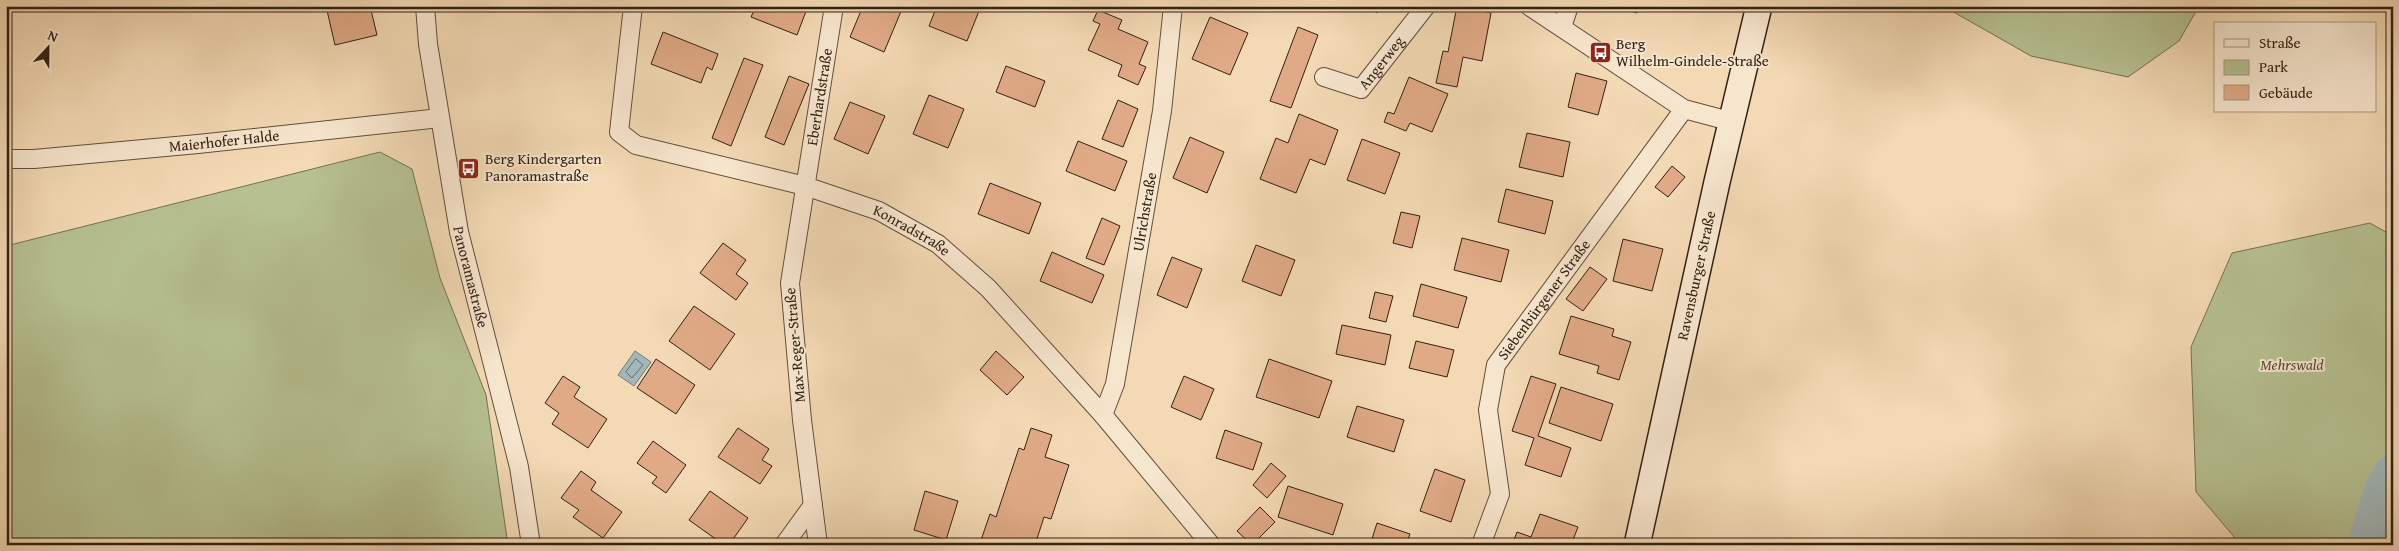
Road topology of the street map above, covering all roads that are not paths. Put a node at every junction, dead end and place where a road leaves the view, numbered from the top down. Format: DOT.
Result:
graph roads {
  1 [pos="425,6"];
  2 [pos="633,6"];
  3 [pos="834,6"];
  4 [pos="1173,6"];
  5 [pos="1426,6"];
  6 [pos="1529,6"];
  7 [pos="1569,6"];
  8 [pos="1760,6"];
  9 [pos="1562,27"];
  10 [pos="1324,77"];
  11 [pos="1684,109"];
  12 [pos="440,118"];
  13 [pos="1733,122"];
  14 [pos="6,159"];
  15 [pos="806,186"];
  16 [pos="1103,415"];
  17 [pos="813,505"];
  18 [pos="530,545"];
  19 [pos="784,545"];
  20 [pos="818,545"];
  21 [pos="1211,545"];
  22 [pos="1481,545"];
  23 [pos="1636,545"];
  1 -- 12 [label="street, Panoramastraße"];
  2 -- 15 [label="street, Konradstraße"];
  3 -- 15 [label="street, Eberhardstraße"];
  4 -- 16 [label="street, Ulrichstraße"];
  5 -- 10 [label="street, Angerweg"];
  6 -- 9 [label="street"];
  7 -- 9 [label="street"];
  8 -- 13 [label="main road, Ravensburger Straße"];
  9 -- 11 [label="street"];
  11 -- 13 [label="street"];
  11 -- 22 [label="street, Siebenbürgener Straße"];
  12 -- 14 [label="street, Maierhofer Halde"];
  12 -- 18 [label="street, Panoramastraße"];
  13 -- 23 [label="main road, Ravensburger Straße"];
  15 -- 16 [label="street, Konradstraße"];
  15 -- 17 [label="street, Max-Reger-Straße"];
  16 -- 21 [label="street, Konradstraße"];
  17 -- 19 [label="street"];
  17 -- 20 [label="street, Max-Reger-Straße"];
}
